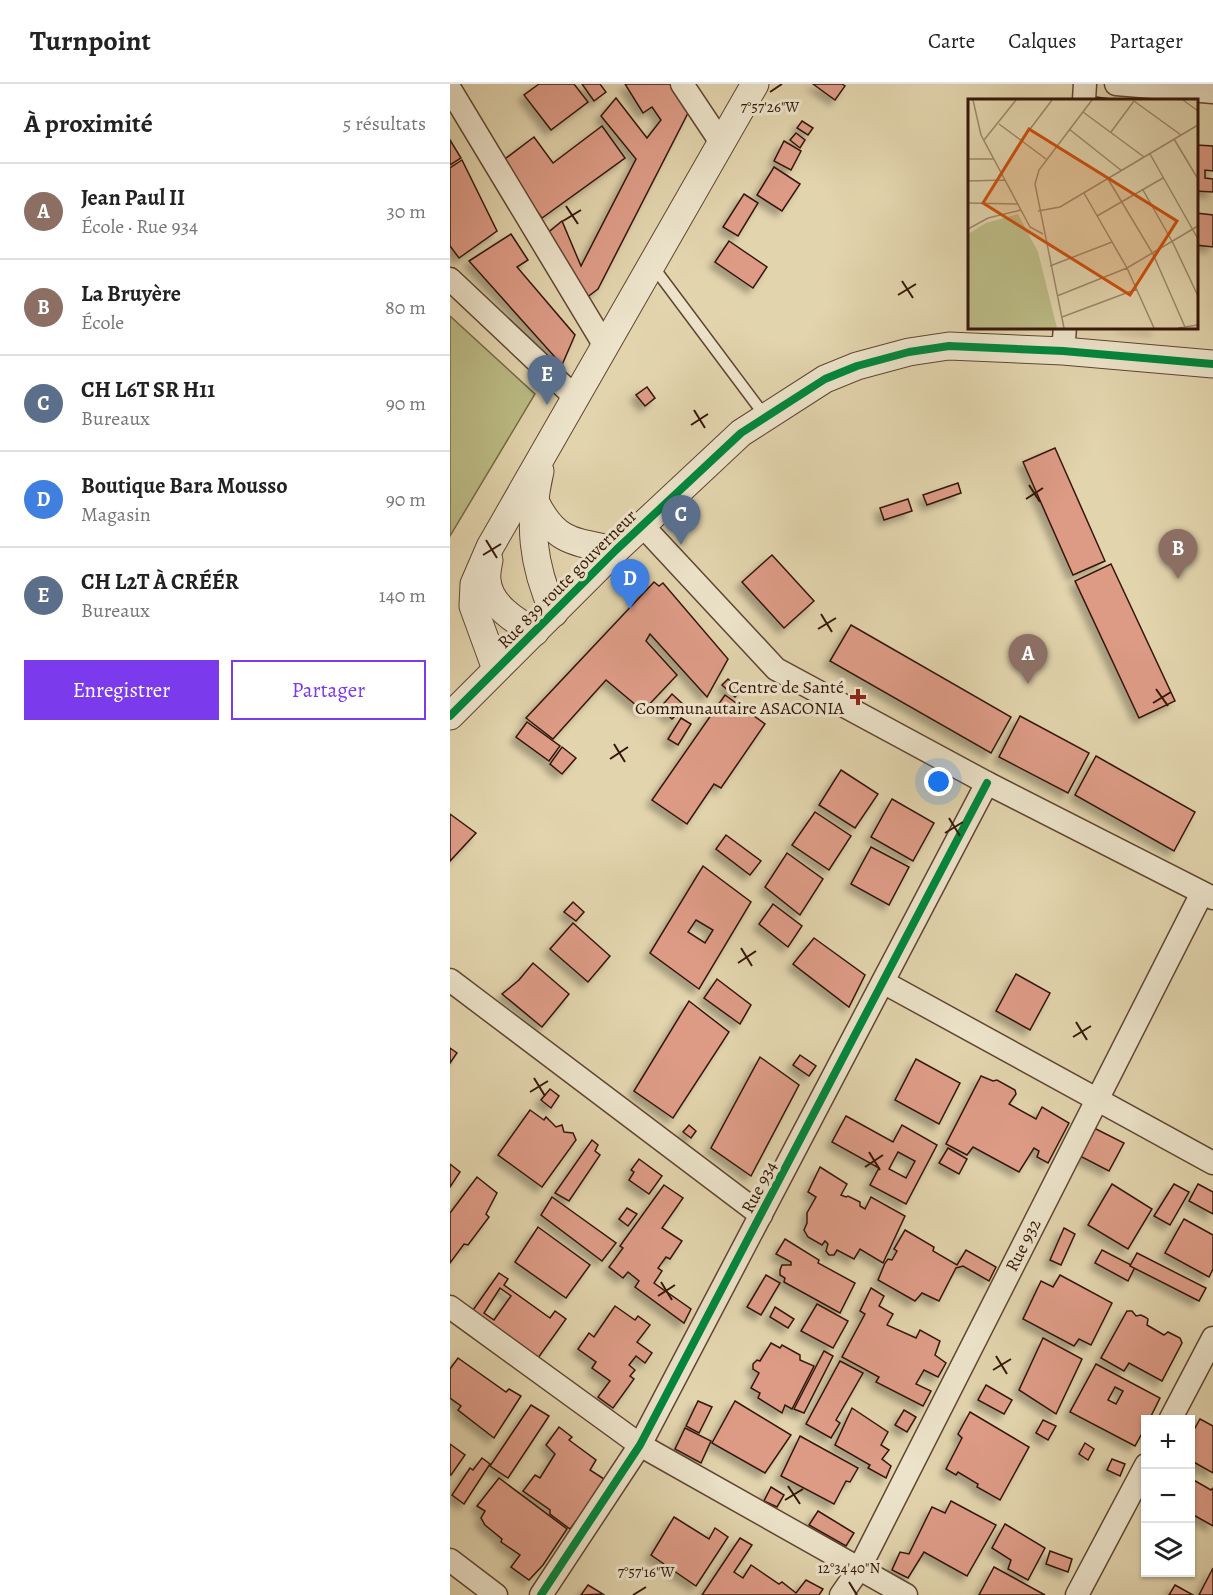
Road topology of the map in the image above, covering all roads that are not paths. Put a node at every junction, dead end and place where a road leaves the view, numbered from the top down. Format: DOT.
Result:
graph roads {
  1 [pos="682,84"];
  2 [pos="755,84"];
  3 [pos="1085,84"];
  4 [pos="1116,84"];
  5 [pos="450,89"];
  6 [pos="1213,92"];
  7 [pos="1084,99"];
  8 [pos="722,144"];
  9 [pos="652,265"];
  10 [pos="450,279"];
  11 [pos="1064,339"];
  12 [pos="606,346"];
  13 [pos="1213,364"];
  14 [pos="571,407"];
  15 [pos="765,416"];
  16 [pos="535,501"];
  17 [pos="642,525"];
  18 [pos="490,547"];
  19 [pos="616,550"];
  20 [pos="544,623"];
  21 [pos="496,669"];
  22 [pos="450,716"];
  23 [pos="987,783"];
  24 [pos="1207,895"];
  25 [pos="450,980"];
  26 [pos="883,982"];
  27 [pos="1097,1099"];
  28 [pos="1213,1163"];
  29 [pos="761,1215"];
  30 [pos="450,1307"];
  31 [pos="1213,1338"];
  32 [pos="1172,1415"];
  33 [pos="640,1445"];
  34 [pos="1144,1469"];
  35 [pos="450,1560"];
  36 [pos="859,1569"];
  37 [pos="496,1595"];
  38 [pos="541,1595"];
  39 [pos="841,1595"];
  40 [pos="906,1595"];
  41 [pos="1077,1595"];
  1 -- 8 [label="street"];
  2 -- 8 [label="street"];
  3 -- 7 [label="street"];
  4 -- 6 [label="street"];
  5 -- 12 [label="street"];
  8 -- 9 [label="street"];
  9 -- 12 [label="street"];
  9 -- 15 [label="lane"];
  10 -- 14 [label="street"];
  11 -- 13 [label="street, Rue 839 route gouverneur"];
  11 -- 15 [label="street, Rue 839 route gouverneur"];
  12 -- 14 [label="street"];
  14 -- 16 [label="street"];
  14 -- 18 [label="street"];
  15 -- 17 [label="street, Rue 839 route gouverneur"];
  16 -- 19 [label="street"];
  16 -- 20 [label="street"];
  17 -- 19 [label="street, Rue 839 route gouverneur"];
  17 -- 23 [label="street"];
  18 -- 20 [label="street"];
  18 -- 21 [label="street"];
  19 -- 20 [label="street, Rue 839 route gouverneur"];
  20 -- 21 [label="street, Rue 839 route gouverneur"];
  21 -- 22 [label="street, Rue 839 route gouverneur"];
  23 -- 24 [label="street"];
  23 -- 26 [label="street, Rue 934"];
  24 -- 27 [label="street, Rue 932"];
  25 -- 29 [label="street"];
  26 -- 27 [label="street"];
  26 -- 29 [label="street, Rue 934"];
  27 -- 28 [label="street"];
  27 -- 36 [label="street, Rue 932"];
  29 -- 33 [label="street, Rue 934"];
  30 -- 33 [label="street"];
  31 -- 32 [label="street"];
  33 -- 36 [label="street"];
  33 -- 38 [label="street, Rue 934"];
  34 -- 41 [label="street"];
  35 -- 37 [label="street"];
  36 -- 39 [label="street, Rue 932"];
  36 -- 40 [label="street"];
}
